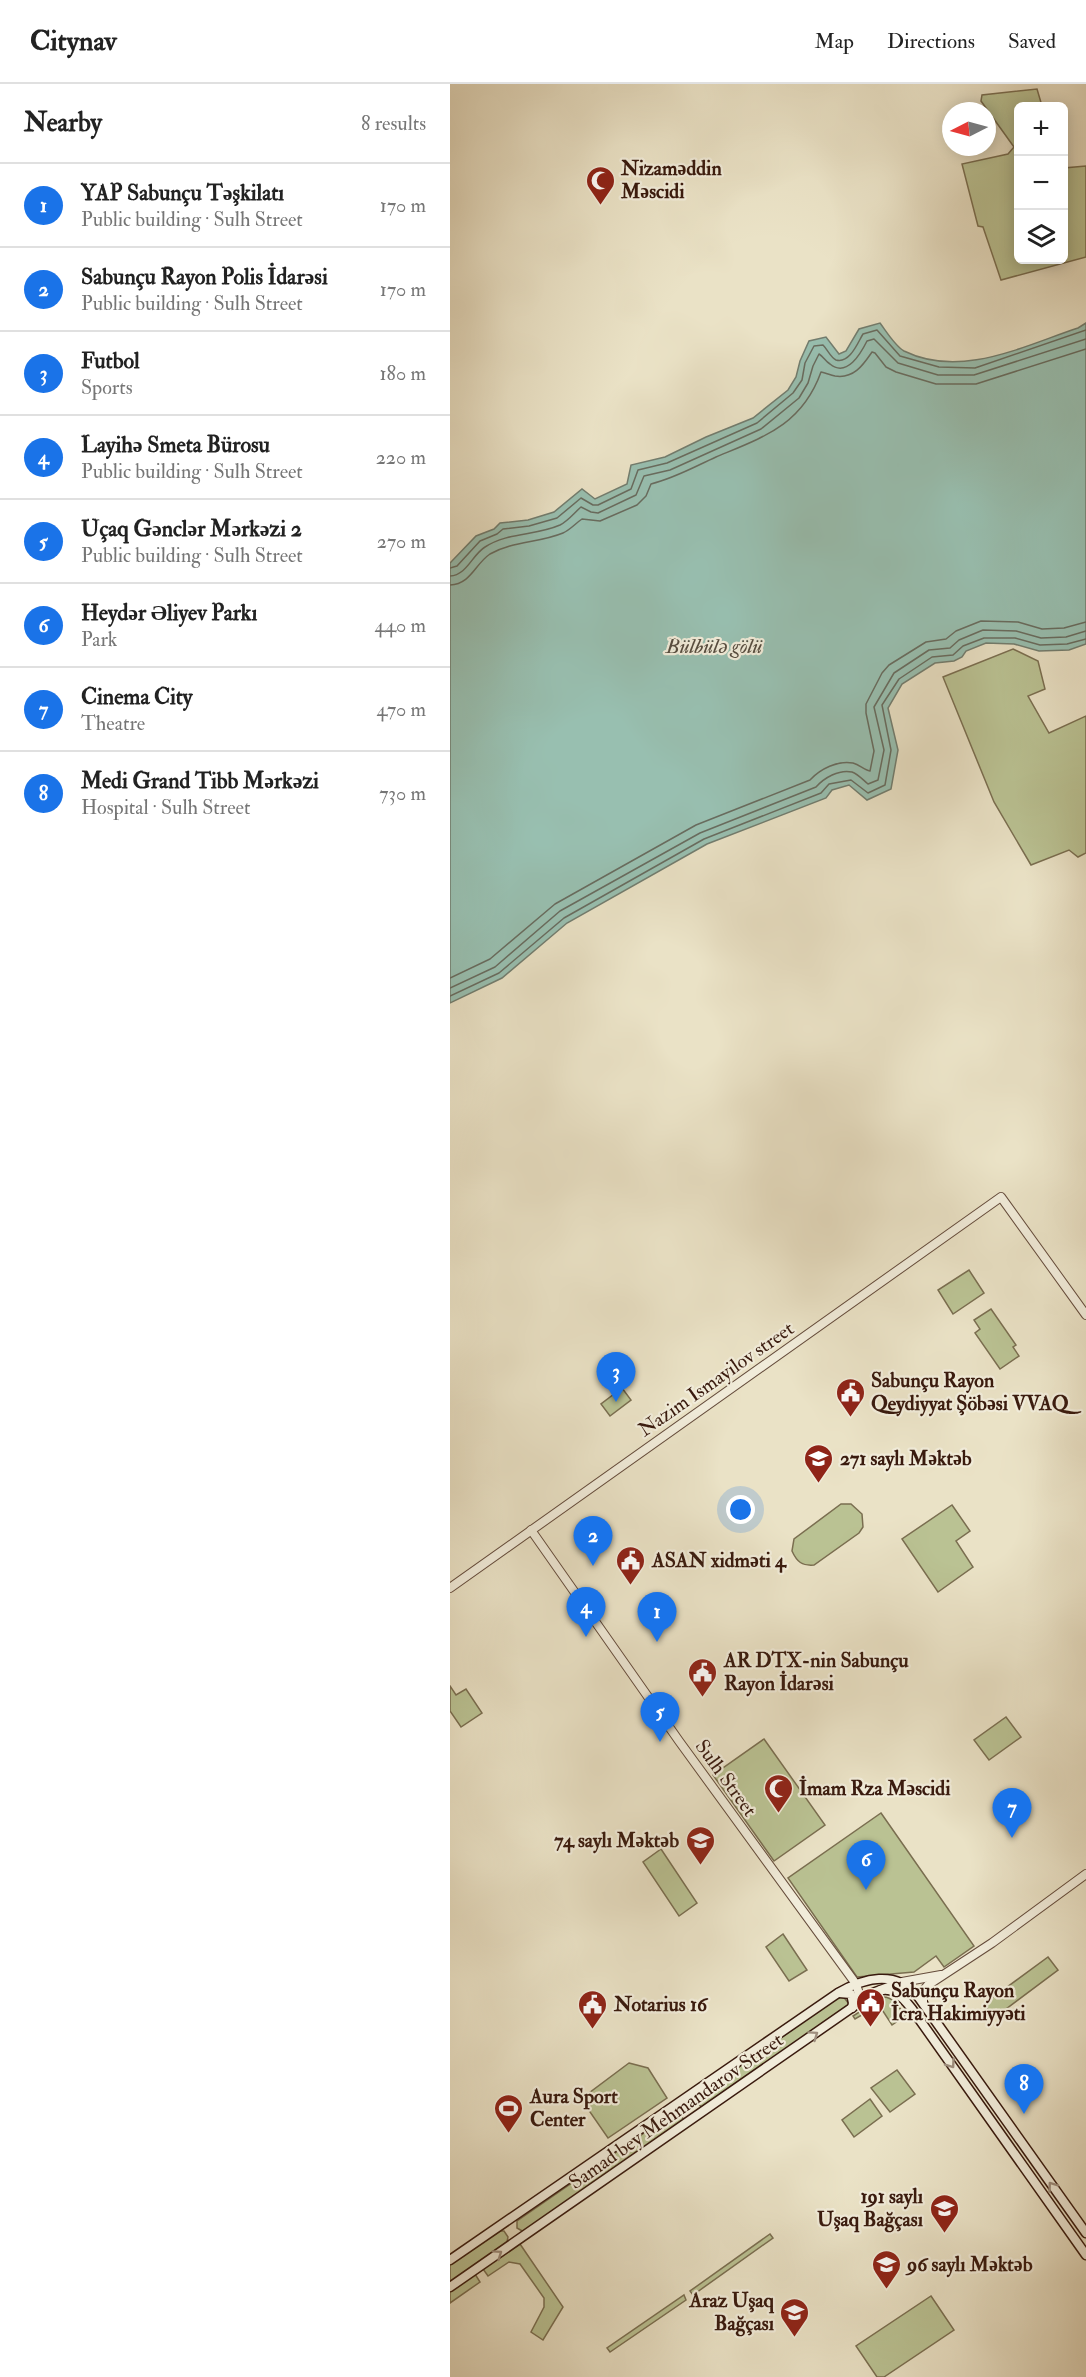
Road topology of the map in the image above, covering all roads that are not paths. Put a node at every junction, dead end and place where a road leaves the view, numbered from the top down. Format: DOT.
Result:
graph roads {
  1 [pos="1086,1315"];
  2 [pos="531,1530"];
  3 [pos="450,1588"];
  4 [pos="1086,1875"];
  5 [pos="950,1972"];
  6 [pos="902,1982"];
  7 [pos="856,1984"];
  8 [pos="879,1990"];
  9 [pos="838,1993"];
  10 [pos="925,2006"];
  11 [pos="852,2008"];
  12 [pos="918,2016"];
  13 [pos="1069,2210"];
  14 [pos="1059,2217"];
  15 [pos="1086,2233"];
  16 [pos="1086,2255"];
  17 [pos="450,2260"];
  18 [pos="450,2287"];
  1 -- 2 [label="street, Nazim Ismayilov street"];
  2 -- 3 [label="street, Nazim Ismayilov street"];
  2 -- 7 [label="street, Sulh Street"];
  4 -- 5 [label="street"];
  5 -- 6 [label="street"];
  5 -- 10 [label="street"];
  6 -- 7 [label="main road, Samad bey Mehmandarov Street"];
  6 -- 8 [label="street"];
  6 -- 10 [label="main road"];
  7 -- 9 [label="main road, Samad bey Mehmandarov Street"];
  7 -- 11 [label="street"];
  8 -- 11 [label="main road, Samad bey Mehmandarov Street"];
  8 -- 12 [label="main road"];
  9 -- 11 [label="main road"];
  9 -- 17 [label="main road, Samad bey Mehmandarov Street"];
  10 -- 12 [label="main road"];
  13 -- 10 [label="main road, one-way"];
  18 -- 11 [label="main road, Samad bey Mehmandarov Street, one-way"];
  12 -- 14 [label="main road, one-way"];
  13 -- 14 [label="main road"];
  13 -- 15 [label="main road"];
  14 -- 16 [label="main road"];
}
